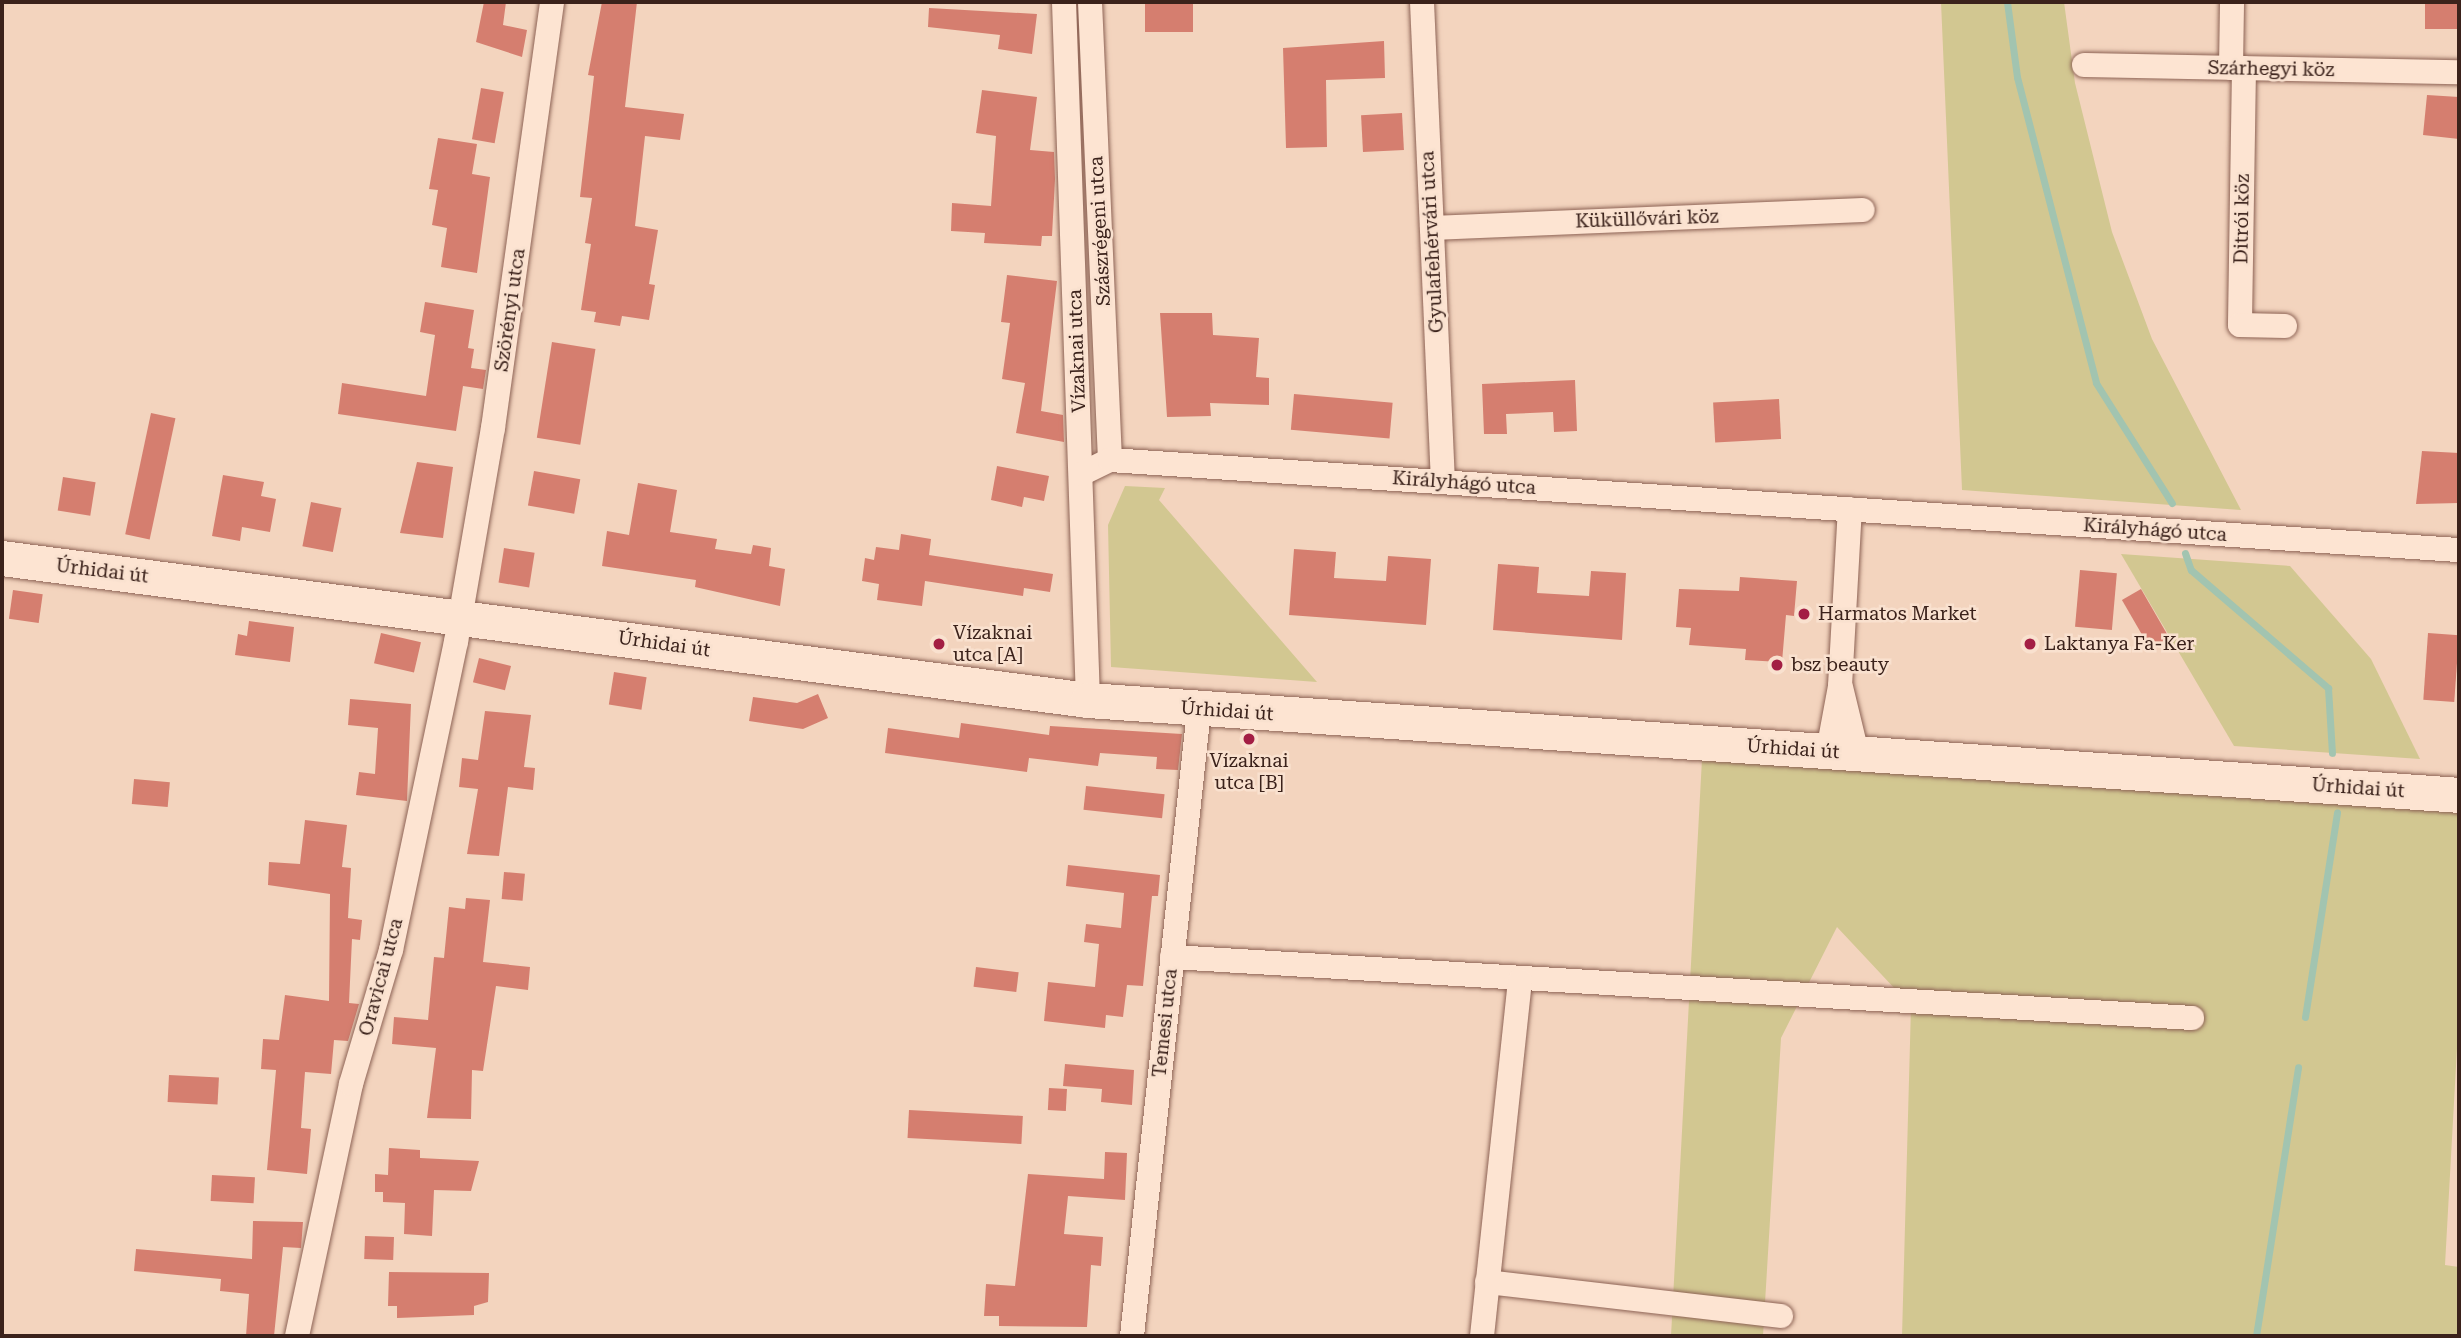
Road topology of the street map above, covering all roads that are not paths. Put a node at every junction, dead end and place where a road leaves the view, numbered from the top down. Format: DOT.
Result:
graph roads {
  1 [pos="552,2"];
  2 [pos="1064,2"];
  3 [pos="1090,2"];
  4 [pos="1422,2"];
  5 [pos="2232,2"];
  6 [pos="2084,65"];
  7 [pos="2238,68"];
  8 [pos="2459,72"];
  9 [pos="1863,210"];
  10 [pos="1432,228"];
  11 [pos="2285,326"];
  12 [pos="1110,460"];
  13 [pos="1081,474"];
  14 [pos="1443,482"];
  15 [pos="1850,509"];
  16 [pos="2459,550"];
  17 [pos="2,558"];
  18 [pos="460,616"];
  19 [pos="1088,700"];
  20 [pos="1199,710"];
  21 [pos="1842,752"];
  22 [pos="2459,795"];
  23 [pos="1172,957"];
  24 [pos="1520,981"];
  25 [pos="2192,1017"];
  26 [pos="1488,1282"];
  27 [pos="1781,1316"];
  28 [pos="297,1336"];
  29 [pos="1132,1336"];
  30 [pos="1482,1336"];
  1 -- 18 [label="street, Szörényi utca"];
  2 -- 13 [label="street, Vízaknai utca"];
  3 -- 12 [label="street, Szászrégeni utca"];
  4 -- 10 [label="street, Gyulafehérvári utca"];
  5 -- 7 [label="street"];
  6 -- 7 [label="street, Szárhegyi köz"];
  7 -- 8 [label="street, Szárhegyi köz"];
  7 -- 11 [label="street, Ditrói köz"];
  9 -- 10 [label="street, Küküllővári köz"];
  10 -- 14 [label="street, Gyulafehérvári utca"];
  12 -- 13 [label="street, Királyhágó utca"];
  12 -- 14 [label="street, Királyhágó utca"];
  13 -- 19 [label="street, Vízaknai utca"];
  14 -- 15 [label="street, Királyhágó utca"];
  15 -- 16 [label="street, Királyhágó utca"];
  15 -- 21 [label="street"];
  17 -- 18 [label="main road, Úrhidai út"];
  18 -- 19 [label="main road, Úrhidai út"];
  18 -- 28 [label="street, Oravicai utca"];
  19 -- 20 [label="main road, Úrhidai út"];
  20 -- 21 [label="main road, Úrhidai út"];
  20 -- 23 [label="street, Temesi utca"];
  21 -- 22 [label="main road, Úrhidai út"];
  23 -- 24 [label="street"];
  23 -- 29 [label="street, Temesi utca"];
  24 -- 25 [label="street"];
  24 -- 26 [label="street"];
  26 -- 27 [label="street"];
  26 -- 30 [label="street"];
}
